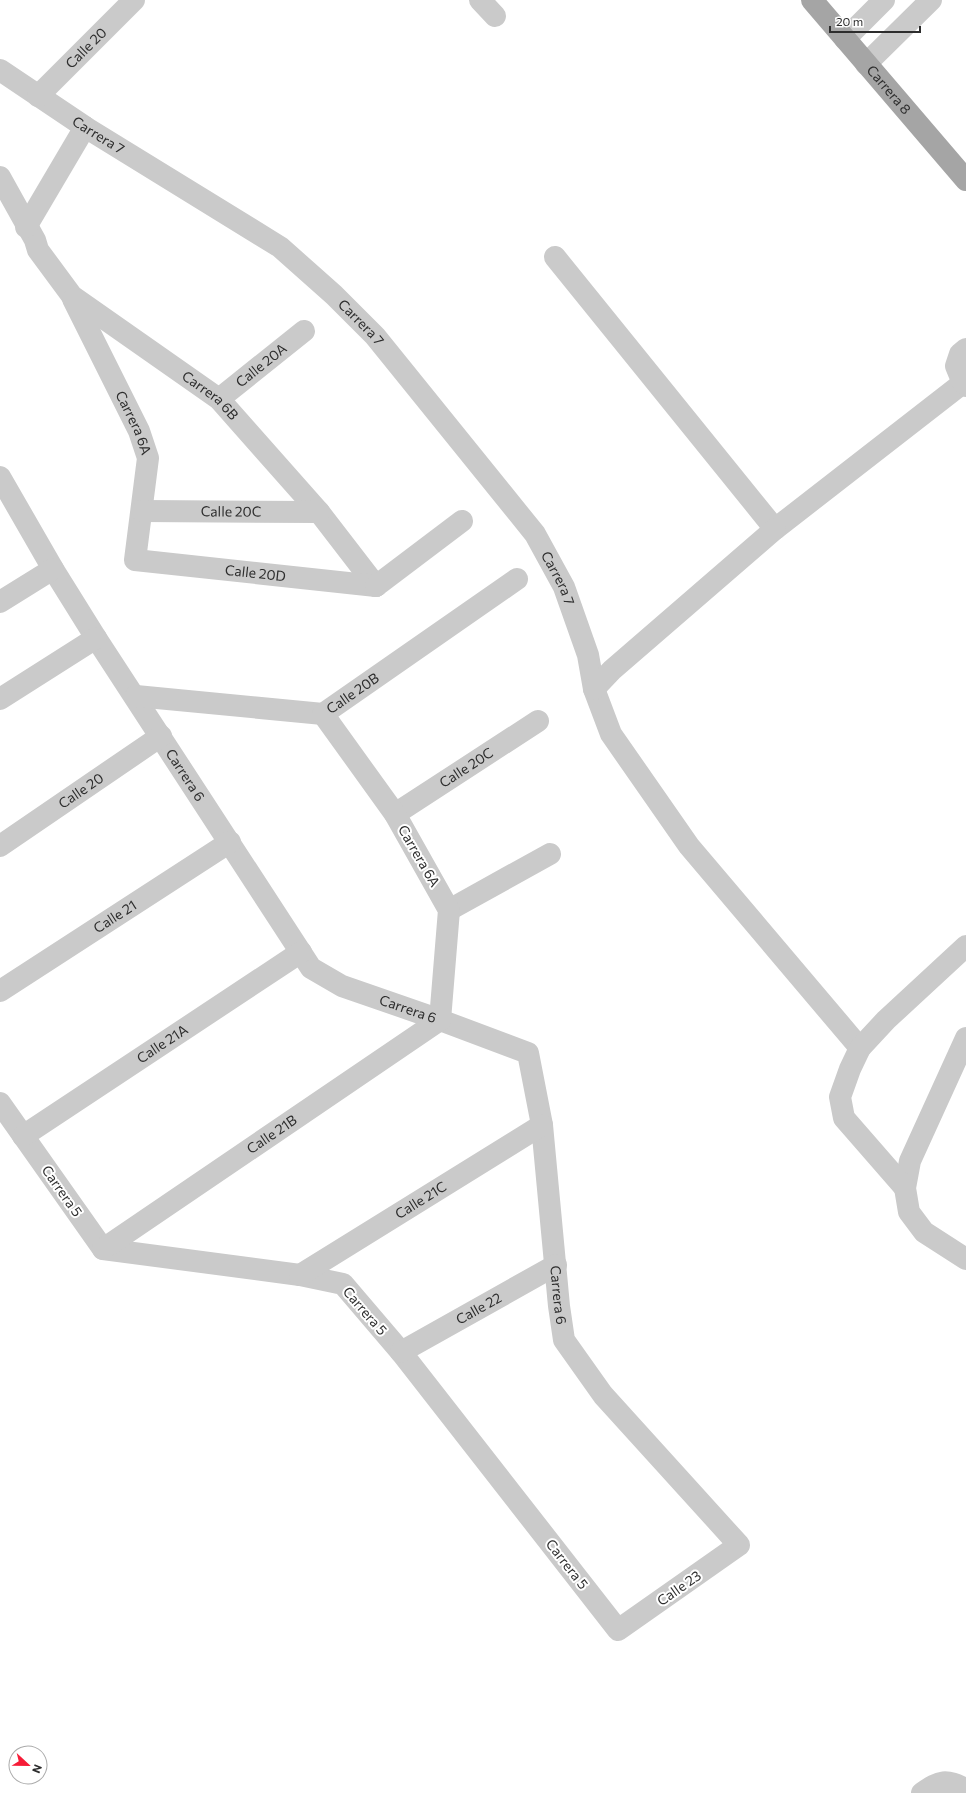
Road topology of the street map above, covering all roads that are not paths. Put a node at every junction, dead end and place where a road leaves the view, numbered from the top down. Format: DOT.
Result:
graph roads {
  1 [pos="134,0"];
  2 [pos="480,0"];
  3 [pos="812,0"];
  4 [pos="884,0"];
  5 [pos="931,0"];
  6 [pos="495,16"];
  7 [pos="844,39"];
  8 [pos="866,64"];
  9 [pos="0,70"];
  10 [pos="38,96"];
  11 [pos="85,127"];
  12 [pos="0,177"];
  13 [pos="966,180"];
  14 [pos="26,227"];
  15 [pos="555,257"];
  16 [pos="72,296"];
  17 [pos="304,331"];
  18 [pos="966,349"];
  19 [pos="965,384"];
  20 [pos="219,399"];
  21 [pos="0,477"];
  22 [pos="142,512"];
  23 [pos="319,512"];
  24 [pos="462,522"];
  25 [pos="775,528"];
  26 [pos="135,560"];
  27 [pos="53,569"];
  28 [pos="517,579"];
  29 [pos="376,586"];
  30 [pos="0,602"];
  31 [pos="96,638"];
  32 [pos="594,689"];
  33 [pos="136,696"];
  34 [pos="0,699"];
  35 [pos="323,714"];
  36 [pos="538,721"];
  37 [pos="161,736"];
  38 [pos="395,814"];
  39 [pos="230,842"];
  40 [pos="0,846"];
  41 [pos="550,854"];
  42 [pos="449,910"];
  43 [pos="966,946"];
  44 [pos="301,952"];
  45 [pos="0,991"];
  46 [pos="440,1020"];
  47 [pos="966,1038"];
  48 [pos="860,1048"];
  49 [pos="0,1103"];
  50 [pos="542,1125"];
  51 [pos="23,1136"];
  52 [pos="905,1188"];
  53 [pos="103,1249"];
  54 [pos="966,1259"];
  55 [pos="556,1265"];
  56 [pos="300,1275"];
  57 [pos="401,1352"];
  58 [pos="739,1545"];
  59 [pos="618,1630"];
  60 [pos="966,1789"];
  61 [pos="922,1793"];
  1 -- 10 [label="street, Calle 20"];
  2 -- 6 [label="street"];
  3 -- 7 [label="main road, Carrera 8"];
  4 -- 7 [label="street"];
  5 -- 8 [label="street"];
  7 -- 8 [label="main road, Carrera 8"];
  8 -- 13 [label="main road, Carrera 8"];
  9 -- 10 [label="street, Carrera 7"];
  10 -- 11 [label="street, Carrera 7"];
  11 -- 14 [label="street"];
  11 -- 32 [label="street, Carrera 7"];
  12 -- 14 [label="street, Carrera 6B"];
  14 -- 16 [label="street, Carrera 6B"];
  15 -- 25 [label="street"];
  16 -- 20 [label="street, Carrera 6B"];
  16 -- 22 [label="street, Carrera 6A"];
  17 -- 20 [label="street, Calle 20A"];
  18 -- 19 [label="street"];
  19 -- 25 [label="street"];
  20 -- 23 [label="street, Carrera 6B"];
  21 -- 27 [label="street, Carrera 6"];
  22 -- 23 [label="street, Calle 20C"];
  22 -- 26 [label="street, Carrera 6A"];
  23 -- 29 [label="street, Carrera 6B"];
  24 -- 29 [label="street"];
  25 -- 32 [label="street"];
  26 -- 29 [label="street, Calle 20D"];
  27 -- 30 [label="street"];
  27 -- 31 [label="street, Carrera 6"];
  28 -- 35 [label="street, Calle 20B"];
  31 -- 33 [label="street, Carrera 6"];
  31 -- 34 [label="street"];
  32 -- 48 [label="street, Carrera 7"];
  33 -- 35 [label="street, Calle 20B"];
  33 -- 37 [label="street, Carrera 6"];
  35 -- 38 [label="street, Carrera 6A"];
  36 -- 38 [label="street, Calle 20C"];
  37 -- 39 [label="street, Carrera 6"];
  37 -- 40 [label="street, Calle 20"];
  38 -- 42 [label="street, Carrera 6A"];
  39 -- 44 [label="street, Carrera 6"];
  39 -- 45 [label="street, Calle 21"];
  41 -- 42 [label="street"];
  42 -- 46 [label="street"];
  43 -- 48 [label="street"];
  44 -- 46 [label="street, Carrera 6"];
  44 -- 51 [label="street, Calle 21A"];
  46 -- 50 [label="street, Carrera 6"];
  46 -- 53 [label="street, Calle 21B"];
  47 -- 52 [label="street"];
  48 -- 52 [label="street"];
  49 -- 51 [label="street, Carrera 5"];
  50 -- 55 [label="street, Carrera 6"];
  50 -- 56 [label="street, Calle 21C"];
  51 -- 53 [label="street, Carrera 5"];
  52 -- 54 [label="street"];
  53 -- 56 [label="street, Carrera 5"];
  55 -- 57 [label="street, Calle 22"];
  55 -- 58 [label="street, Carrera 6"];
  56 -- 57 [label="street, Carrera 5"];
  57 -- 59 [label="street, Carrera 5"];
  58 -- 59 [label="street, Calle 23"];
  60 -- 61 [label="street"];
}
